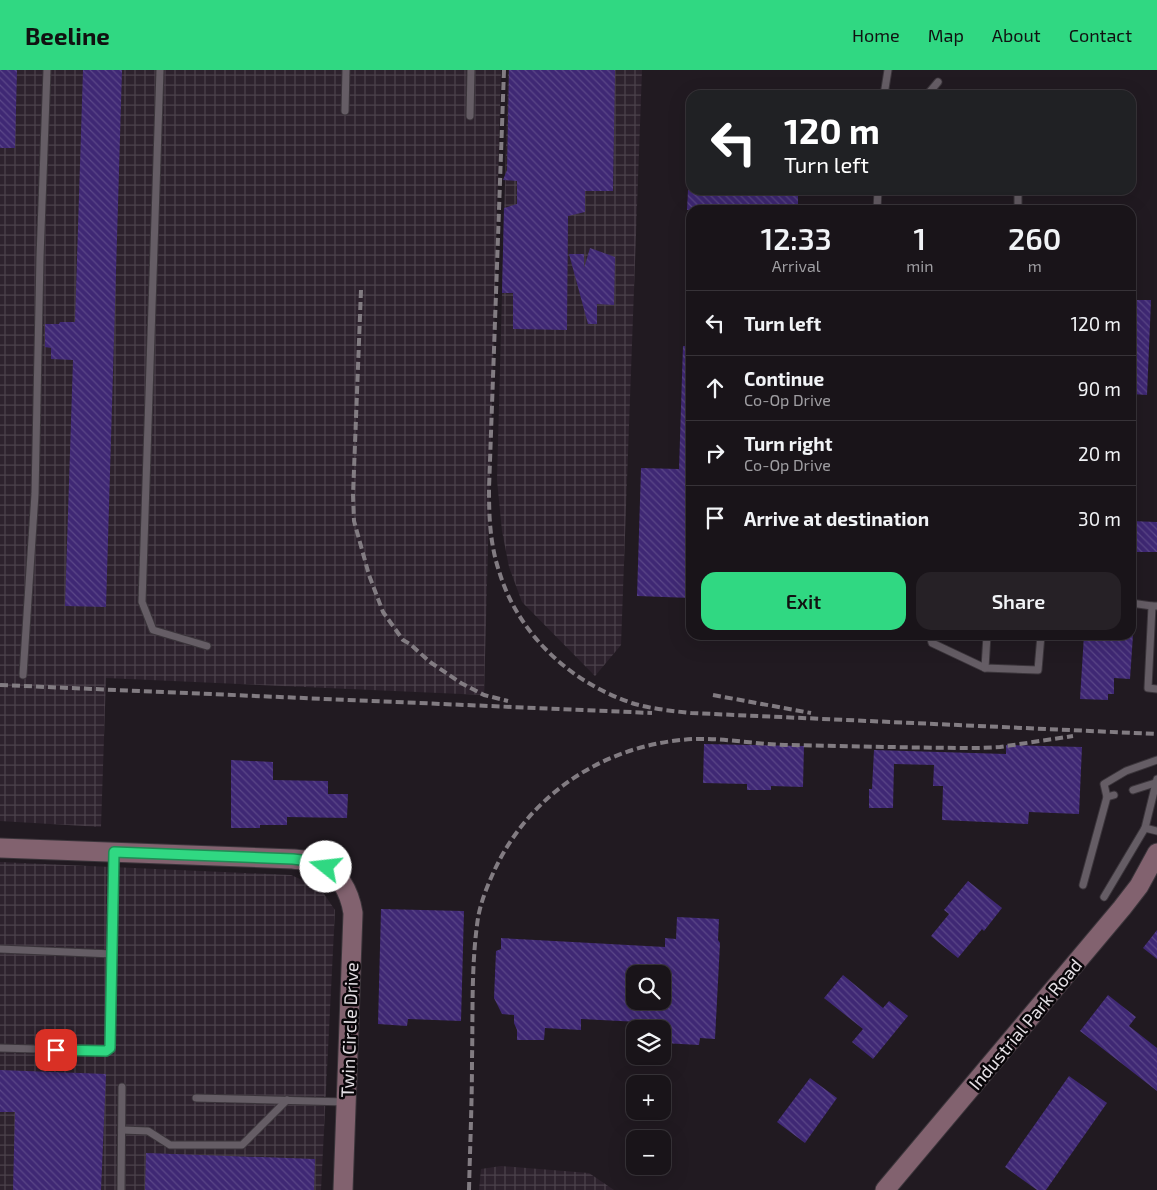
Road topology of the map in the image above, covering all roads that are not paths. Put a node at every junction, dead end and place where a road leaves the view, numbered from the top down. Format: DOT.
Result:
graph roads {
  1 [pos="47,70"];
  2 [pos="160,70"];
  3 [pos="346,70"];
  4 [pos="471,70"];
  5 [pos="888,70"];
  6 [pos="938,82"];
  7 [pos="885,90"];
  8 [pos="931,90"];
  9 [pos="345,111"];
  10 [pos="470,116"];
  11 [pos="1136,604"];
  12 [pos="1155,606"];
  13 [pos="931,640"];
  14 [pos="987,640"];
  15 [pos="1041,640"];
  16 [pos="207,646"];
  17 [pos="985,668"];
  18 [pos="24,675"];
  19 [pos="1157,689"];
  20 [pos="1157,760"];
  21 [pos="1156,781"];
  22 [pos="1133,790"];
  23 [pos="1145,828"];
  24 [pos="1157,831"];
  25 [pos="0,848"];
  26 [pos="114,852"];
  27 [pos="1157,853"];
  28 [pos="1083,885"];
  29 [pos="1104,897"];
  30 [pos="0,948"];
  31 [pos="112,954"];
  32 [pos="0,1048"];
  33 [pos="122,1087"];
  34 [pos="196,1098"];
  35 [pos="287,1100"];
  36 [pos="347,1102"];
  37 [pos="122,1130"];
  38 [pos="121,1190"];
  39 [pos="343,1190"];
  40 [pos="885,1190"];
  1 -- 18 [label="lane"];
  2 -- 16 [label="lane"];
  3 -- 9 [label="lane"];
  4 -- 10 [label="lane"];
  5 -- 7 [label="lane"];
  6 -- 8 [label="lane"];
  11 -- 12 [label="lane"];
  12 -- 19 [label="lane"];
  13 -- 17 [label="lane"];
  14 -- 17 [label="lane"];
  15 -- 17 [label="lane"];
  20 -- 28 [label="lane"];
  21 -- 22 [label="lane"];
  21 -- 23 [label="lane"];
  23 -- 24 [label="lane"];
  23 -- 29 [label="lane"];
  25 -- 26 [label="street"];
  26 -- 31 [label="lane"];
  26 -- 36 [label="street, Twin Circle Drive"];
  27 -- 40 [label="street, Industrial Park Road"];
  30 -- 31 [label="lane"];
  31 -- 32 [label="lane"];
  33 -- 37 [label="lane"];
  34 -- 35 [label="lane"];
  35 -- 36 [label="lane"];
  35 -- 37 [label="lane"];
  36 -- 39 [label="street, Twin Circle Drive"];
  37 -- 38 [label="lane"];
}
